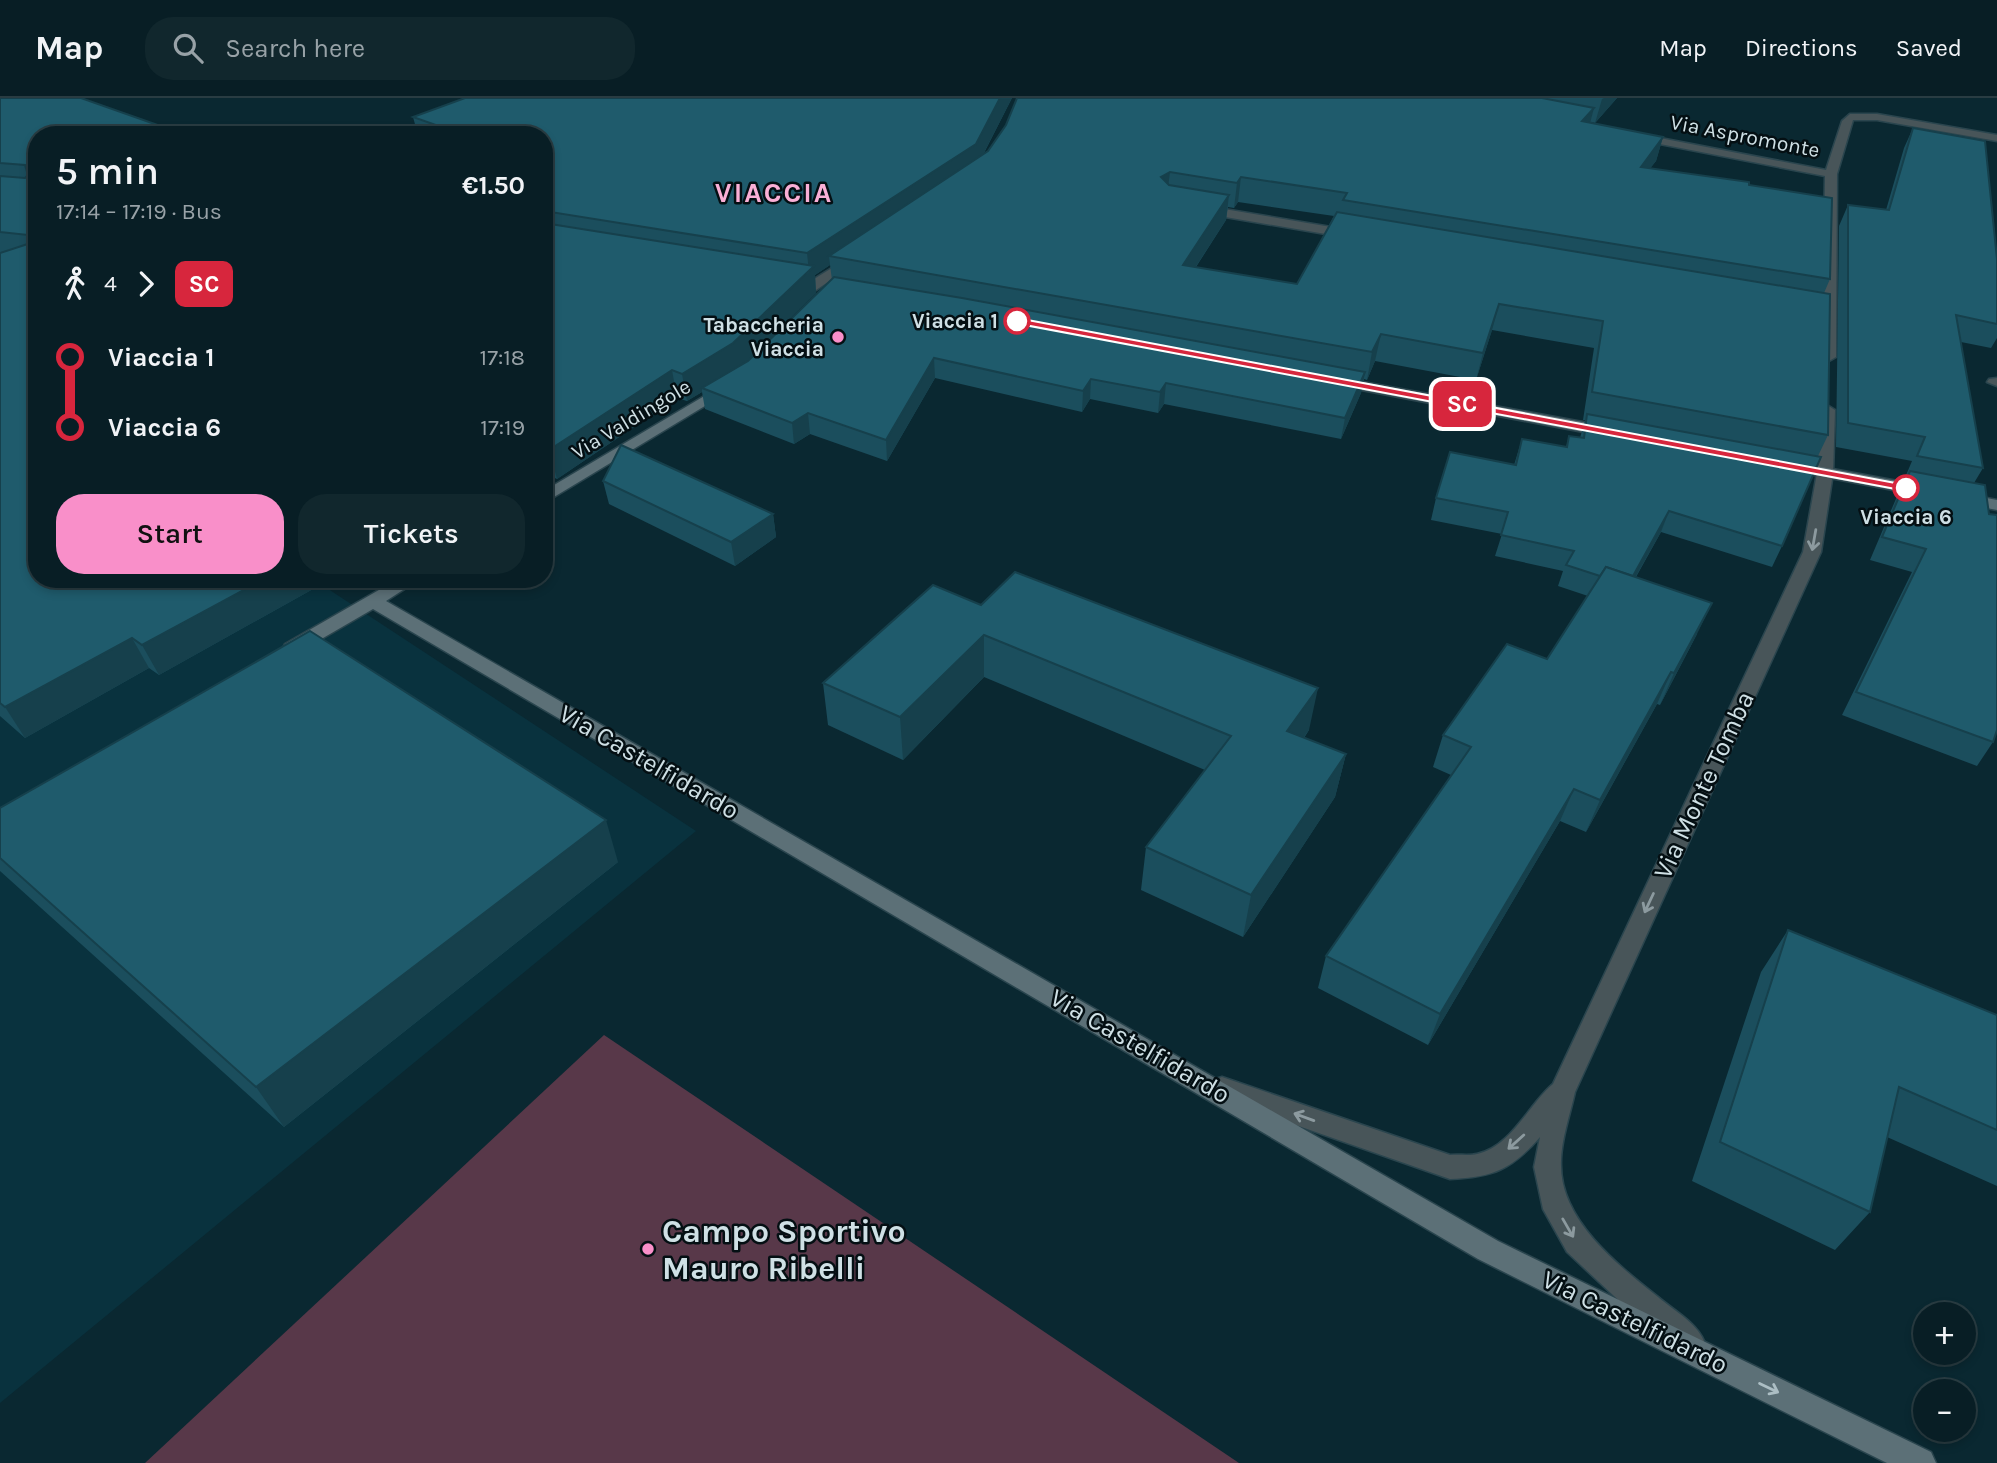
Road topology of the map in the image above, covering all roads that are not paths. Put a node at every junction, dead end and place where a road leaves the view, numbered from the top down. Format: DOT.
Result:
graph roads {
  1 [pos="1628,135"];
  2 [pos="1997,138"];
  3 [pos="1831,174"];
  4 [pos="1181,206"];
  5 [pos="1370,238"];
  6 [pos="867,249"];
  7 [pos="827,295"];
  8 [pos="1829,368"];
  9 [pos="744,376"];
  10 [pos="1319,378"];
  11 [pos="1828,394"];
  12 [pos="1620,434"];
  13 [pos="1770,463"];
  14 [pos="1825,473"];
  15 [pos="553,493"];
  16 [pos="1997,505"];
  17 [pos="397,588"];
  18 [pos="374,602"];
  19 [pos="277,656"];
  20 [pos="1196,1079"];
  21 [pos="1562,1092"];
  22 [pos="1712,1360"];
  23 [pos="1920,1463"];
  1 -- 3 [label="street, Via Aspromonte"];
  2 -- 3 [label="street"];
  3 -- 8 [label="street, Via Aspromonte"];
  4 -- 5 [label="street"];
  6 -- 7 [label="street"];
  9 -- 15 [label="street, Via Valdingole"];
  10 -- 12 [label="street"];
  11 -- 14 [label="street"];
  13 -- 14 [label="street"];
  14 -- 16 [label="street"];
  14 -- 21 [label="street, Via Monte Tomba, one-way"];
  17 -- 18 [label="street"];
  18 -- 19 [label="street"];
  18 -- 20 [label="street, Via Castelfidardo"];
  21 -- 20 [label="street, Via Monte Tomba, one-way"];
  20 -- 22 [label="street, Via Castelfidardo"];
  21 -- 22 [label="street, Via Monte Tomba, one-way"];
  22 -- 23 [label="street, Via Castelfidardo, one-way"];
}
